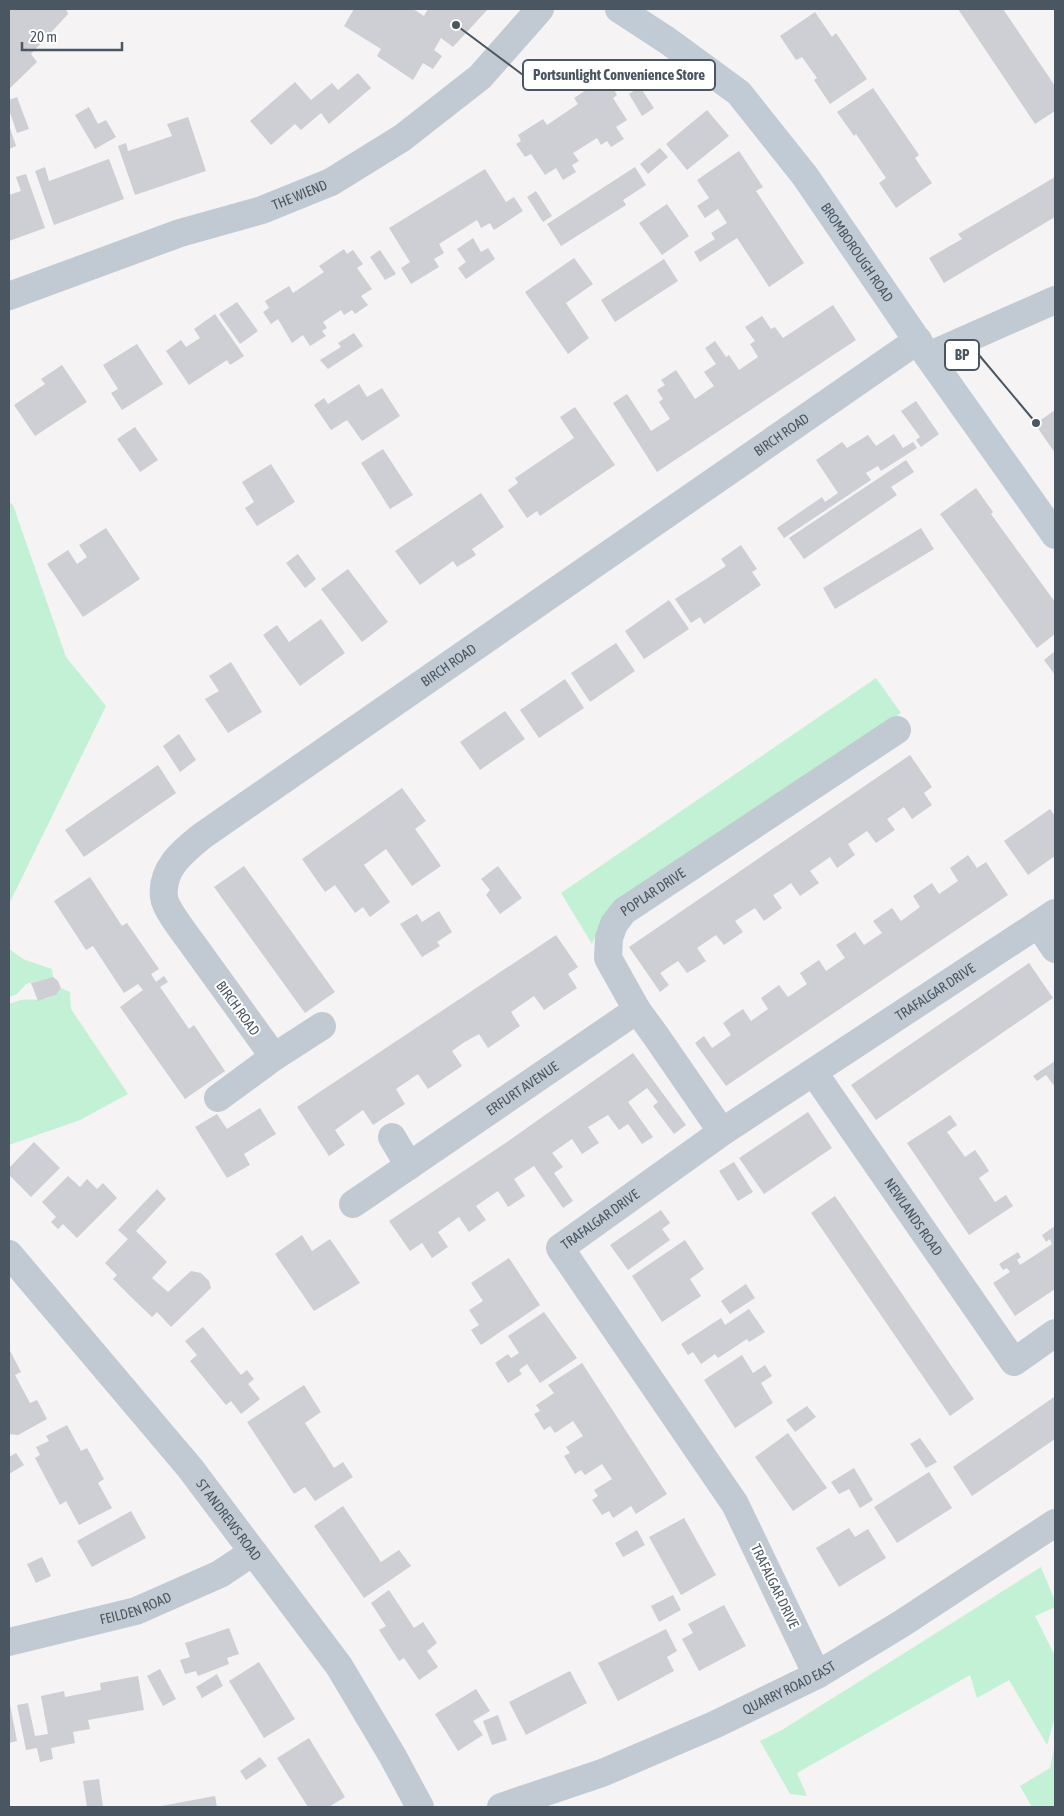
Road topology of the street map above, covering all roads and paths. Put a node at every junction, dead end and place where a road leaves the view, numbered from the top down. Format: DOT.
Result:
graph roads {
  1 [pos="540,9"];
  2 [pos="618,9"];
  3 [pos="9,296"];
  4 [pos="1055,300"];
  5 [pos="923,348"];
  6 [pos="1055,535"];
  7 [pos="897,730"];
  8 [pos="1047,918"];
  9 [pos="1055,949"];
  10 [pos="636,1010"];
  11 [pos="322,1026"];
  12 [pos="274,1057"];
  13 [pos="814,1072"];
  14 [pos="218,1098"];
  15 [pos="722,1132"];
  16 [pos="392,1137"];
  17 [pos="409,1166"];
  18 [pos="353,1204"];
  19 [pos="9,1254"];
  20 [pos="1055,1333"];
  21 [pos="1055,1523"];
  22 [pos="254,1552"];
  23 [pos="9,1642"];
  24 [pos="817,1675"];
  25 [pos="420,1807"];
  26 [pos="501,1807"];
  1 -- 3 [label="street, THE WIEND"];
  2 -- 5 [label="street, BROMBOROUGH ROAD"];
  4 -- 5 [label="street, BIRCH ROAD"];
  5 -- 6 [label="street, BROMBOROUGH ROAD"];
  5 -- 12 [label="street, BIRCH ROAD"];
  7 -- 10 [label="street, POPLAR DRIVE"];
  8 -- 9 [label="street"];
  8 -- 13 [label="street, TRAFALGAR DRIVE"];
  10 -- 15 [label="street, POPLAR DRIVE"];
  10 -- 17 [label="street, ERFURT AVENUE"];
  11 -- 12 [label="street"];
  12 -- 14 [label="street"];
  13 -- 15 [label="street, TRAFALGAR DRIVE"];
  13 -- 20 [label="street, NEWLANDS ROAD"];
  15 -- 24 [label="street, TRAFALGAR DRIVE"];
  16 -- 17 [label="street"];
  17 -- 18 [label="street, ERFURT AVENUE"];
  19 -- 22 [label="street, ST ANDREWS ROAD"];
  21 -- 24 [label="street, QUARRY ROAD EAST"];
  22 -- 23 [label="street, FEILDEN ROAD"];
  22 -- 25 [label="street, ST ANDREWS ROAD"];
  24 -- 26 [label="street, QUARRY ROAD EAST"];
}
